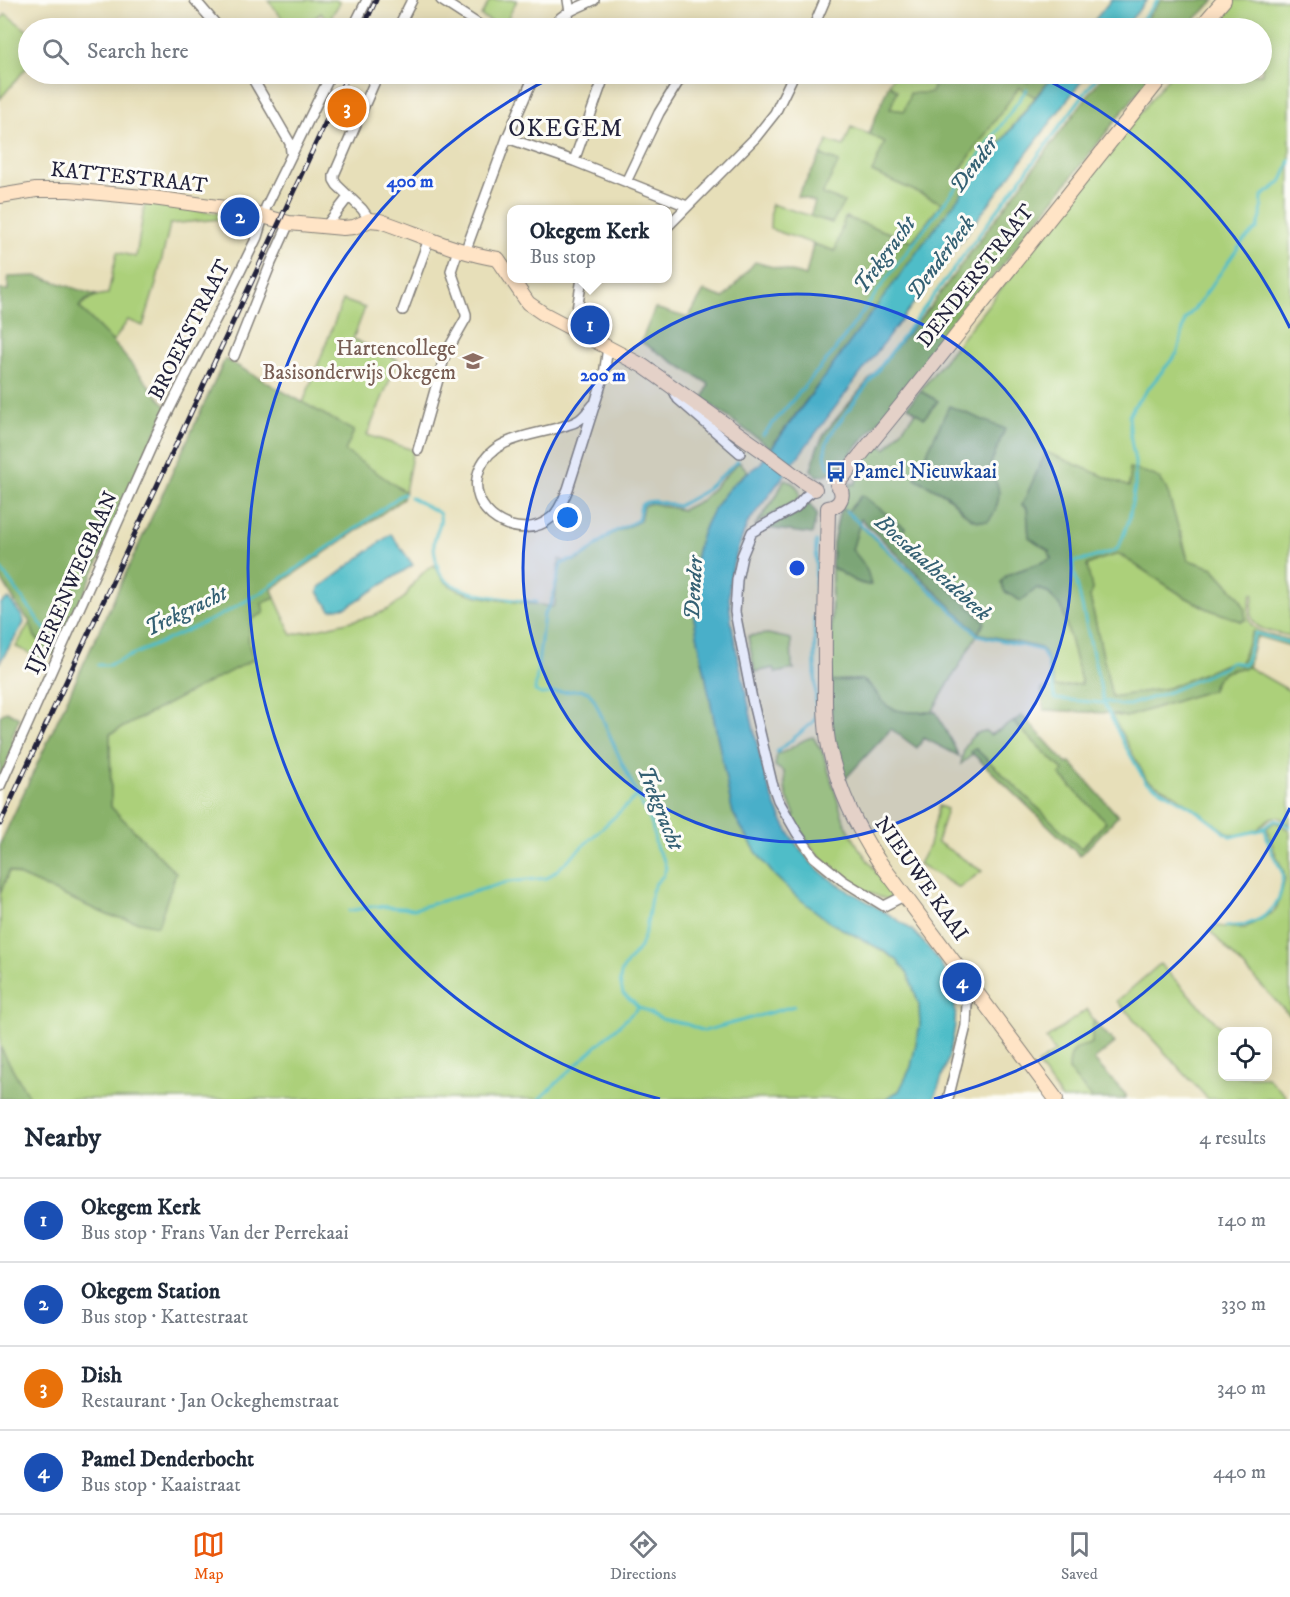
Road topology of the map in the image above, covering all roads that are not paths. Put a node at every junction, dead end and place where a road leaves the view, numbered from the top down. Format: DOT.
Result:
graph roads {
  1 [pos="195,0"];
  2 [pos="367,0"];
  3 [pos="412,0"];
  4 [pos="441,0"];
  5 [pos="568,0"];
  6 [pos="594,0"];
  7 [pos="825,0"];
  8 [pos="1224,0"];
  9 [pos="570,12"];
  10 [pos="210,18"];
  11 [pos="358,18"];
  12 [pos="403,18"];
  13 [pos="469,18"];
  14 [pos="560,18"];
  15 [pos="817,18"];
  16 [pos="1209,18"];
  17 [pos="256,84"];
  18 [pos="325,84"];
  19 [pos="373,84"];
  20 [pos="530,84"];
  21 [pos="601,84"];
  22 [pos="677,84"];
  23 [pos="790,84"];
  24 [pos="1156,84"];
  25 [pos="507,138"];
  26 [pos="291,152"];
  27 [pos="574,161"];
  28 [pos="626,182"];
  29 [pos="0,196"];
  30 [pos="349,196"];
  31 [pos="687,206"];
  32 [pos="263,216"];
  33 [pos="369,220"];
  34 [pos="672,222"];
  35 [pos="290,223"];
  36 [pos="326,226"];
  37 [pos="429,239"];
  38 [pos="462,251"];
  39 [pos="505,259"];
  40 [pos="518,283"];
  41 [pos="581,283"];
  42 [pos="403,310"];
  43 [pos="574,329"];
  44 [pos="614,350"];
  45 [pos="234,356"];
  46 [pos="671,387"];
  47 [pos="595,403"];
  48 [pos="418,450"];
  49 [pos="740,453"];
  50 [pos="146,460"];
  51 [pos="837,484"];
  52 [pos="815,489"];
  53 [pos="828,508"];
  54 [pos="0,786"];
  55 [pos="904,896"];
  56 [pos="962,972"];
  57 [pos="984,1001"];
  58 [pos="963,1003"];
  59 [pos="948,1099"];
  60 [pos="1056,1099"];
  1 -- 10 [label="street"];
  2 -- 11 [label="street"];
  3 -- 12 [label="street"];
  4 -- 13 [label="street"];
  5 -- 9 [label="street"];
  6 -- 9 [label="street"];
  7 -- 15 [label="street"];
  8 -- 16 [label="main road"];
  9 -- 14 [label="street"];
  17 -- 26 [label="street"];
  18 -- 26 [label="street, BROEKSTRAAT"];
  19 -- 30 [label="street"];
  20 -- 25 [label="street"];
  21 -- 27 [label="street"];
  22 -- 28 [label="street"];
  23 -- 31 [label="street"];
  24 -- 51 [label="main road, DENDERSTRAAT"];
  25 -- 27 [label="street"];
  25 -- 38 [label="street"];
  26 -- 32 [label="street, BROEKSTRAAT"];
  27 -- 28 [label="street"];
  28 -- 31 [label="street"];
  29 -- 32 [label="main road, KATTESTRAAT"];
  30 -- 33 [label="street"];
  30 -- 36 [label="street"];
  31 -- 34 [label="street"];
  32 -- 35 [label="main road, KATTESTRAAT"];
  32 -- 50 [label="street, BROEKSTRAAT"];
  33 -- 36 [label="main road, KATTESTRAAT"];
  33 -- 37 [label="main road"];
  35 -- 36 [label="main road, KATTESTRAAT"];
  35 -- 45 [label="street"];
  37 -- 38 [label="main road"];
  37 -- 42 [label="street"];
  38 -- 39 [label="main road"];
  38 -- 48 [label="street"];
  40 -- 43 [label="main road"];
  41 -- 43 [label="street"];
  43 -- 44 [label="main road"];
  44 -- 46 [label="main road"];
  44 -- 47 [label="street"];
  46 -- 49 [label="street"];
  46 -- 52 [label="main road"];
  47 -- 47 [label="street"];
  50 -- 54 [label="street, IJZERENWEGBAAN"];
  51 -- 52 [label="main road"];
  51 -- 53 [label="main road, NIEUWE KAAI"];
  52 -- 53 [label="main road"];
  52 -- 55 [label="street"];
  53 -- 55 [label="main road, NIEUWE KAAI"];
  55 -- 56 [label="main road, NIEUWE KAAI"];
  56 -- 57 [label="main road, NIEUWE KAAI"];
  56 -- 58 [label="street"];
  57 -- 58 [label="street"];
  57 -- 60 [label="main road, NIEUWE KAAI"];
  58 -- 59 [label="street"];
}
